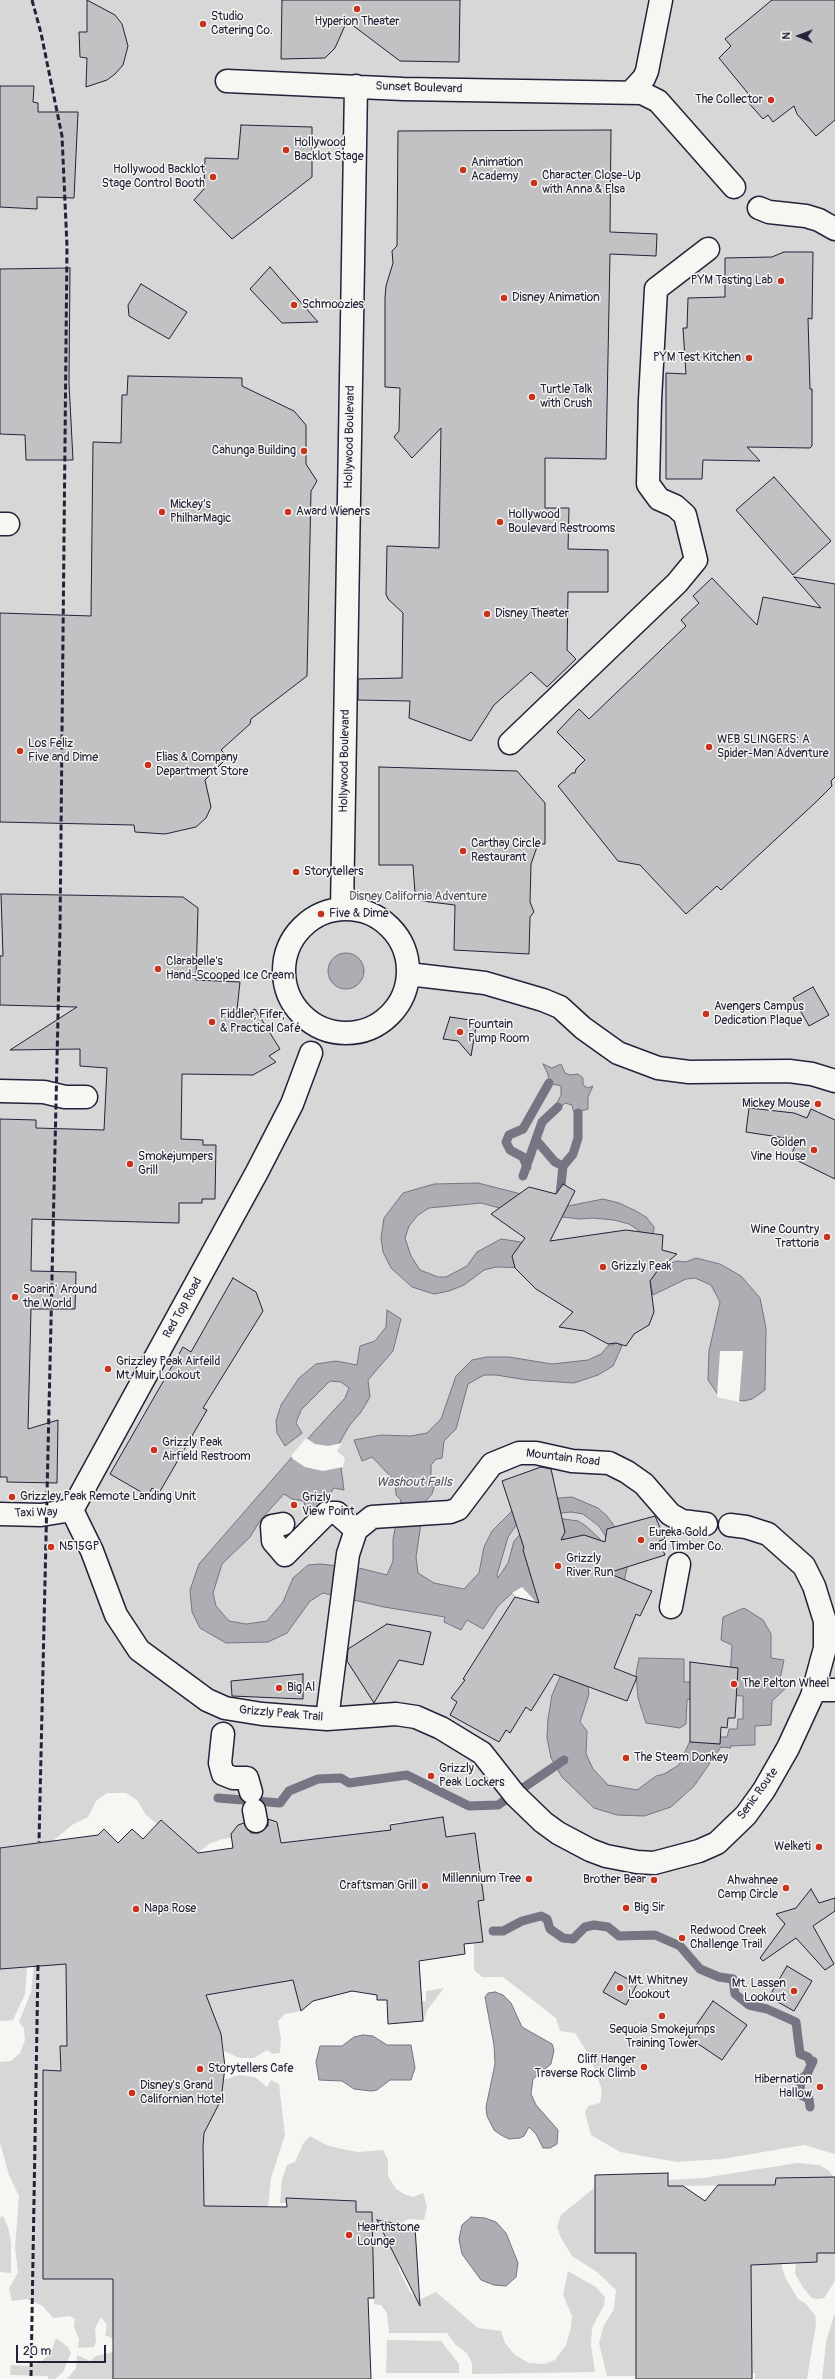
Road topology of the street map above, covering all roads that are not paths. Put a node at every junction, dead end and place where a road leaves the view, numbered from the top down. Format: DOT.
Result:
graph roads {
  1 [pos="661,0"];
  2 [pos="227,81"];
  3 [pos="356,86"];
  4 [pos="622,92"];
  5 [pos="734,186"];
  6 [pos="759,208"];
  7 [pos="835,229"];
  8 [pos="708,249"];
  9 [pos="510,743"];
  10 [pos="342,909"];
  11 [pos="408,974"];
  12 [pos="311,1053"];
  13 [pos="835,1082"];
  14 [pos="0,1091"];
  15 [pos="86,1098"];
  16 [pos="72,1510"];
  17 [pos="0,1514"];
  18 [pos="282,1524"];
  19 [pos="706,1524"];
  20 [pos="730,1525"];
  21 [pos="356,1530"];
  22 [pos="679,1564"];
  23 [pos="670,1607"];
  24 [pos="824,1690"];
  25 [pos="327,1719"];
  26 [pos="223,1734"];
  27 [pos="503,1780"];
  28 [pos="254,1808"];
  1 -- 4 [label="street"];
  2 -- 3 [label="street, Sunset Boulevard"];
  3 -- 4 [label="street, Sunset Boulevard"];
  3 -- 10 [label="street, Hollywood Boulevard"];
  4 -- 5 [label="street, Sunset Boulevard"];
  6 -- 7 [label="street"];
  8 -- 9 [label="street"];
  10 -- 11 [label="street"];
  10 -- 11 [label="street"];
  11 -- 13 [label="street"];
  12 -- 16 [label="street, Red Top Road"];
  14 -- 15 [label="street"];
  16 -- 17 [label="street, Taxi Way"];
  16 -- 25 [label="street, Grizzly Peak Trail"];
  18 -- 21 [label="street"];
  19 -- 21 [label="street, Mountain Road"];
  20 -- 24 [label="street, Senic Route"];
  21 -- 25 [label="street"];
  22 -- 23 [label="street"];
  24 -- 27 [label="street, Senic Route"];
  25 -- 27 [label="street, Grizzly Peak Trail"];
  26 -- 28 [label="street"];
}
